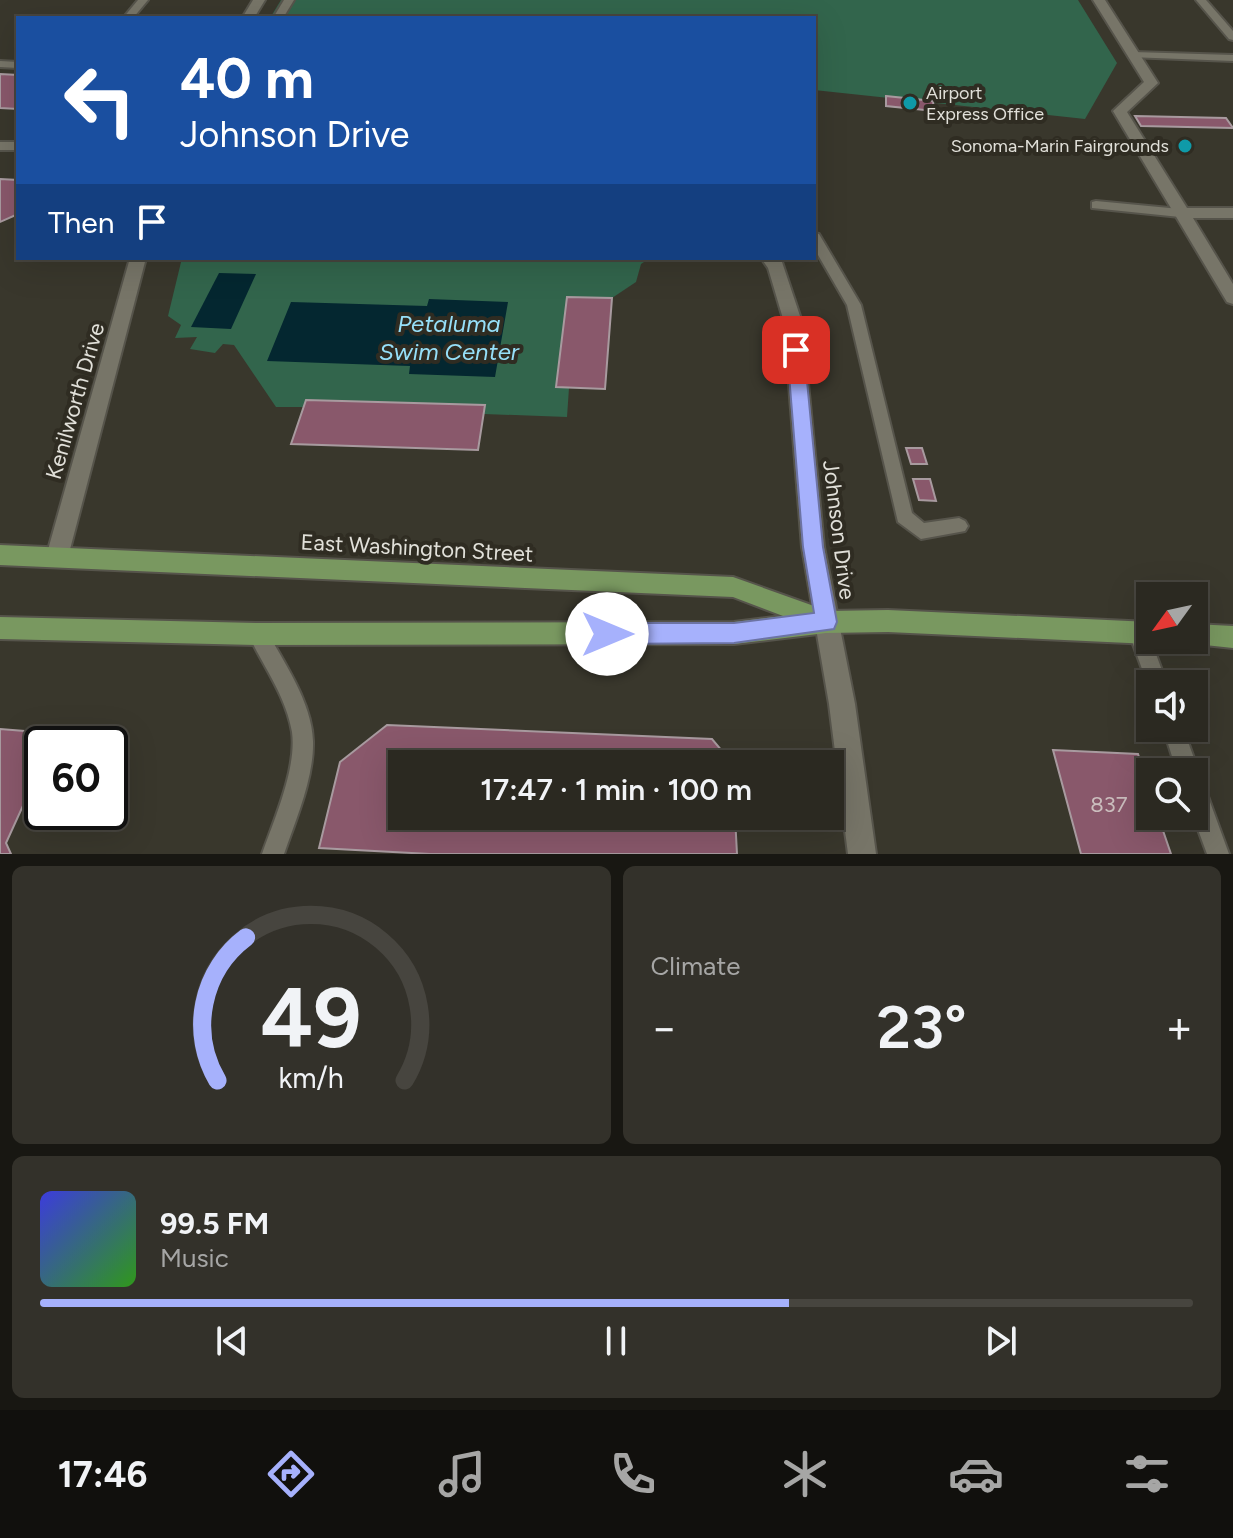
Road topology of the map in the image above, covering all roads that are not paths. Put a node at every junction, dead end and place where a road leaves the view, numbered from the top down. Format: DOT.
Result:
graph roads {
  1 [pos="143,0"];
  2 [pos="1099,0"];
  3 [pos="1201,0"];
  4 [pos="130,16"];
  5 [pos="1233,37"];
  6 [pos="1133,55"];
  7 [pos="1233,58"];
  8 [pos="1096,205"];
  9 [pos="1180,213"];
  10 [pos="1233,213"];
  11 [pos="816,240"];
  12 [pos="137,260"];
  13 [pos="771,260"];
  14 [pos="1233,298"];
  15 [pos="959,526"];
  16 [pos="0,555"];
  17 [pos="57,557"];
  18 [pos="826,622"];
  19 [pos="0,628"];
  20 [pos="1136,633"];
  21 [pos="258,634"];
  22 [pos="1208,636"];
  23 [pos="1233,637"];
  24 [pos="1208,826"];
  25 [pos="273,854"];
  26 [pos="862,854"];
  27 [pos="1218,854"];
  1 -- 4 [label="lane"];
  2 -- 6 [label="street"];
  3 -- 5 [label="lane"];
  6 -- 7 [label="lane"];
  6 -- 9 [label="street"];
  8 -- 9 [label="lane"];
  9 -- 10 [label="street"];
  9 -- 14 [label="street"];
  11 -- 15 [label="lane"];
  12 -- 17 [label="street, Kenilworth Drive"];
  13 -- 18 [label="street, Johnson Drive"];
  16 -- 17 [label="main road, East Washington Street"];
  17 -- 18 [label="main road, East Washington Street"];
  18 -- 20 [label="main road, East Washington Street"];
  18 -- 21 [label="main road, East Washington Street"];
  18 -- 26 [label="street, Johnson Drive"];
  19 -- 21 [label="main road, East Washington Street"];
  21 -- 25 [label="lane"];
  22 -- 23 [label="main road"];
  24 -- 27 [label="lane"];
}
